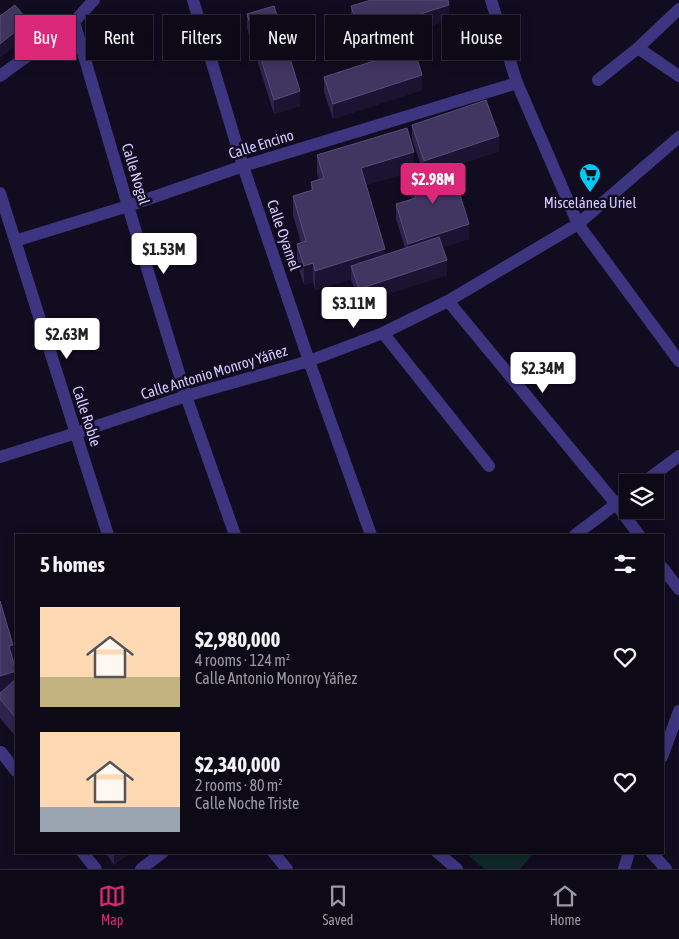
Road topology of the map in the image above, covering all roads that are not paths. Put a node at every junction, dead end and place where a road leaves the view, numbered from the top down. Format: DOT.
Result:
graph roads {
  1 [pos="94,0"];
  2 [pos="193,0"];
  3 [pos="491,0"];
  4 [pos="679,9"];
  5 [pos="76,20"];
  6 [pos="76,29"];
  7 [pos="638,48"];
  8 [pos="22,60"];
  9 [pos="0,76"];
  10 [pos="679,76"];
  11 [pos="598,80"];
  12 [pos="517,83"];
  13 [pos="677,144"];
  14 [pos="243,166"];
  15 [pos="0,193"];
  16 [pos="128,206"];
  17 [pos="578,224"];
  18 [pos="15,241"];
  19 [pos="448,301"];
  20 [pos="383,333"];
  21 [pos="309,361"];
  22 [pos="679,361"];
  23 [pos="186,396"];
  24 [pos="76,434"];
  25 [pos="679,456"];
  26 [pos="0,457"];
  27 [pos="489,466"];
  28 [pos="655,474"];
  29 [pos="619,502"];
  30 [pos="616,504"];
  31 [pos="108,534"];
  32 [pos="235,534"];
  33 [pos="371,534"];
  34 [pos="576,534"];
  35 [pos="638,534"];
  36 [pos="664,570"];
  37 [pos="679,589"];
  38 [pos="679,711"];
  39 [pos="666,731"];
  40 [pos="664,744"];
  41 [pos="1,752"];
  42 [pos="15,770"];
  43 [pos="84,854"];
  44 [pos="160,854"];
  45 [pos="275,854"];
  46 [pos="439,854"];
  47 [pos="628,854"];
  48 [pos="653,854"];
  49 [pos="96,869"];
  50 [pos="141,869"];
  51 [pos="287,869"];
  52 [pos="457,869"];
  53 [pos="624,869"];
  54 [pos="666,869"];
  1 -- 5 [label="street"];
  2 -- 14 [label="street, Calle Oyamel"];
  3 -- 12 [label="street"];
  4 -- 7 [label="street"];
  6 -- 16 [label="street, Calle Nogal"];
  7 -- 10 [label="street"];
  7 -- 11 [label="street"];
  8 -- 9 [label="street"];
  12 -- 14 [label="street, Calle Encino"];
  12 -- 17 [label="street"];
  13 -- 17 [label="street, Calle Antonio Monroy Yáñez"];
  14 -- 16 [label="street, Calle Encino"];
  14 -- 21 [label="street, Calle Oyamel"];
  15 -- 18 [label="street, Calle Roble"];
  16 -- 18 [label="street, Calle Encino"];
  16 -- 23 [label="street, Calle Nogal"];
  17 -- 19 [label="street, Calle Antonio Monroy Yáñez"];
  17 -- 22 [label="street"];
  18 -- 24 [label="street, Calle Roble"];
  19 -- 20 [label="street, Calle Antonio Monroy Yáñez"];
  19 -- 30 [label="street"];
  20 -- 21 [label="street, Calle Antonio Monroy Yáñez"];
  20 -- 27 [label="street"];
  21 -- 23 [label="street, Calle Antonio Monroy Yáñez"];
  21 -- 33 [label="street, Calle Oyamel"];
  23 -- 24 [label="street, Calle Antonio Monroy Yáñez"];
  23 -- 32 [label="street, Calle Nogal"];
  24 -- 26 [label="street, Calle Antonio Monroy Yáñez"];
  24 -- 31 [label="street, Calle Roble"];
  25 -- 28 [label="street"];
  29 -- 30 [label="street"];
  30 -- 34 [label="street"];
  30 -- 35 [label="street"];
  36 -- 37 [label="street"];
  38 -- 39 [label="street"];
  39 -- 40 [label="street"];
  41 -- 42 [label="street"];
  43 -- 49 [label="street"];
  44 -- 50 [label="street"];
  45 -- 51 [label="street"];
  46 -- 52 [label="street"];
  47 -- 53 [label="street"];
  48 -- 54 [label="street"];
}
